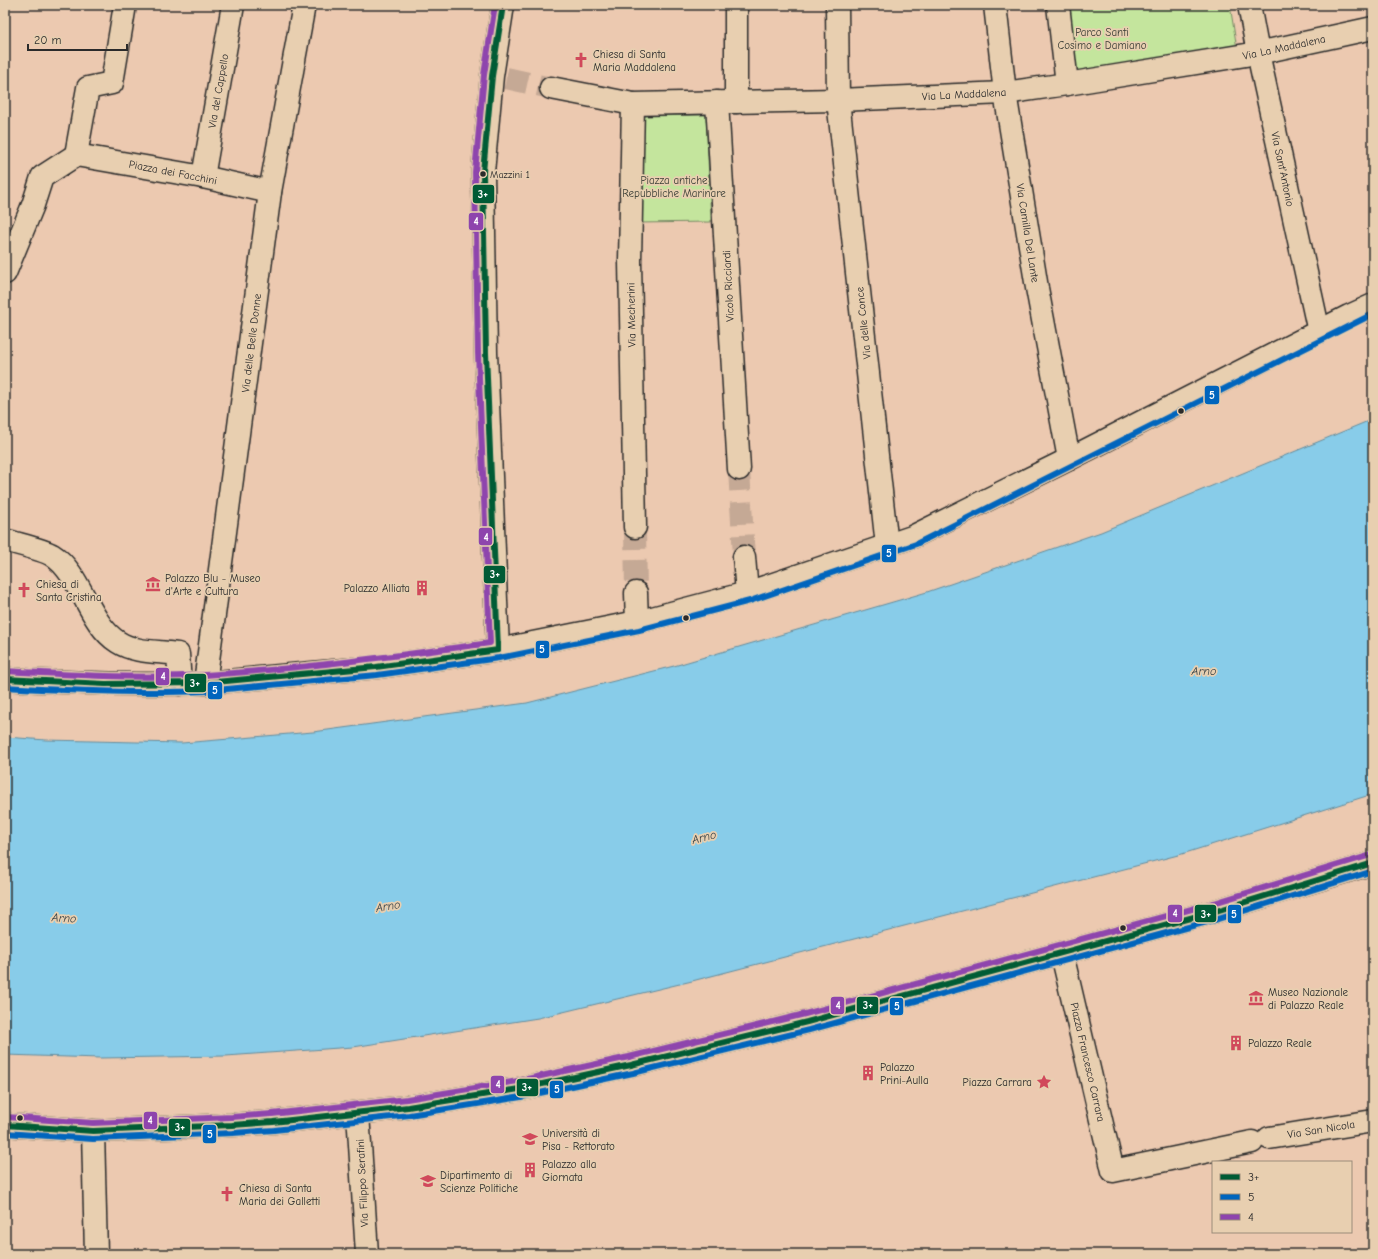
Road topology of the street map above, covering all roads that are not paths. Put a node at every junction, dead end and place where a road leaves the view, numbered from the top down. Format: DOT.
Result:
graph roads {
  1 [pos="125,5"];
  2 [pos="233,5"];
  3 [pos="304,5"];
  4 [pos="503,5"];
  5 [pos="736,5"];
  6 [pos="837,5"];
  7 [pos="996,5"];
  8 [pos="1058,5"];
  9 [pos="1249,5"];
  10 [pos="1373,28"];
  11 [pos="1258,54"];
  12 [pos="1068,84"];
  13 [pos="551,88"];
  14 [pos="1005,93"];
  15 [pos="838,100"];
  16 [pos="727,102"];
  17 [pos="632,104"];
  18 [pos="76,154"];
  19 [pos="203,177"];
  20 [pos="270,192"];
  21 [pos="5,273"];
  22 [pos="1373,305"];
  23 [pos="1319,332"];
  24 [pos="1070,459"];
  25 [pos="740,469"];
  26 [pos="634,527"];
  27 [pos="5,540"];
  28 [pos="887,546"];
  29 [pos="744,556"];
  30 [pos="636,593"];
  31 [pos="747,593"];
  32 [pos="637,622"];
  33 [pos="498,650"];
  34 [pos="5,679"];
  35 [pos="205,683"];
  36 [pos="180,684"];
  37 [pos="1373,863"];
  38 [pos="1062,954"];
  39 [pos="358,1113"];
  40 [pos="1373,1121"];
  41 [pos="5,1125"];
  42 [pos="93,1131"];
  43 [pos="1113,1171"];
  44 [pos="96,1254"];
  45 [pos="367,1254"];
  1 -- 18 [label="street"];
  2 -- 19 [label="street, Via del Cappello"];
  3 -- 20 [label="street, Via delle Belle Donne"];
  4 -- 33 [label="street"];
  5 -- 16 [label="street, Vicolo Ricciardi"];
  6 -- 15 [label="street, Via delle Conce"];
  7 -- 14 [label="street, Via Camilla Del Lante"];
  8 -- 12 [label="street"];
  9 -- 11 [label="street, Via Sant'Antonio"];
  10 -- 11 [label="street, Via La Maddalena"];
  11 -- 12 [label="street, Via La Maddalena"];
  11 -- 23 [label="street, Via Sant'Antonio"];
  12 -- 14 [label="street, Via La Maddalena"];
  13 -- 17 [label="street, Via La Maddalena"];
  14 -- 15 [label="street, Via La Maddalena"];
  14 -- 24 [label="street, Via Camilla Del Lante"];
  15 -- 16 [label="street, Via La Maddalena"];
  15 -- 28 [label="street, Via delle Conce"];
  16 -- 17 [label="street, Via La Maddalena"];
  16 -- 25 [label="street, Vicolo Ricciardi"];
  17 -- 26 [label="street, Via Mecherini"];
  18 -- 19 [label="street, Piazza dei Facchini"];
  18 -- 21 [label="street"];
  19 -- 20 [label="street, Piazza dei Facchini"];
  20 -- 35 [label="street, Via delle Belle Donne"];
  22 -- 23 [label="street"];
  23 -- 24 [label="street"];
  24 -- 28 [label="street"];
  27 -- 36 [label="street"];
  28 -- 31 [label="street"];
  29 -- 31 [label="street"];
  30 -- 32 [label="street"];
  31 -- 32 [label="street"];
  32 -- 33 [label="street"];
  33 -- 35 [label="street"];
  34 -- 36 [label="street"];
  35 -- 36 [label="street"];
  37 -- 38 [label="street"];
  38 -- 39 [label="street"];
  38 -- 43 [label="street, Piazza Francesco Carrara"];
  39 -- 42 [label="street"];
  39 -- 45 [label="street, Via Filippo Serafini"];
  40 -- 43 [label="street, Via San Nicola"];
  41 -- 42 [label="street"];
  42 -- 44 [label="street"];
}
